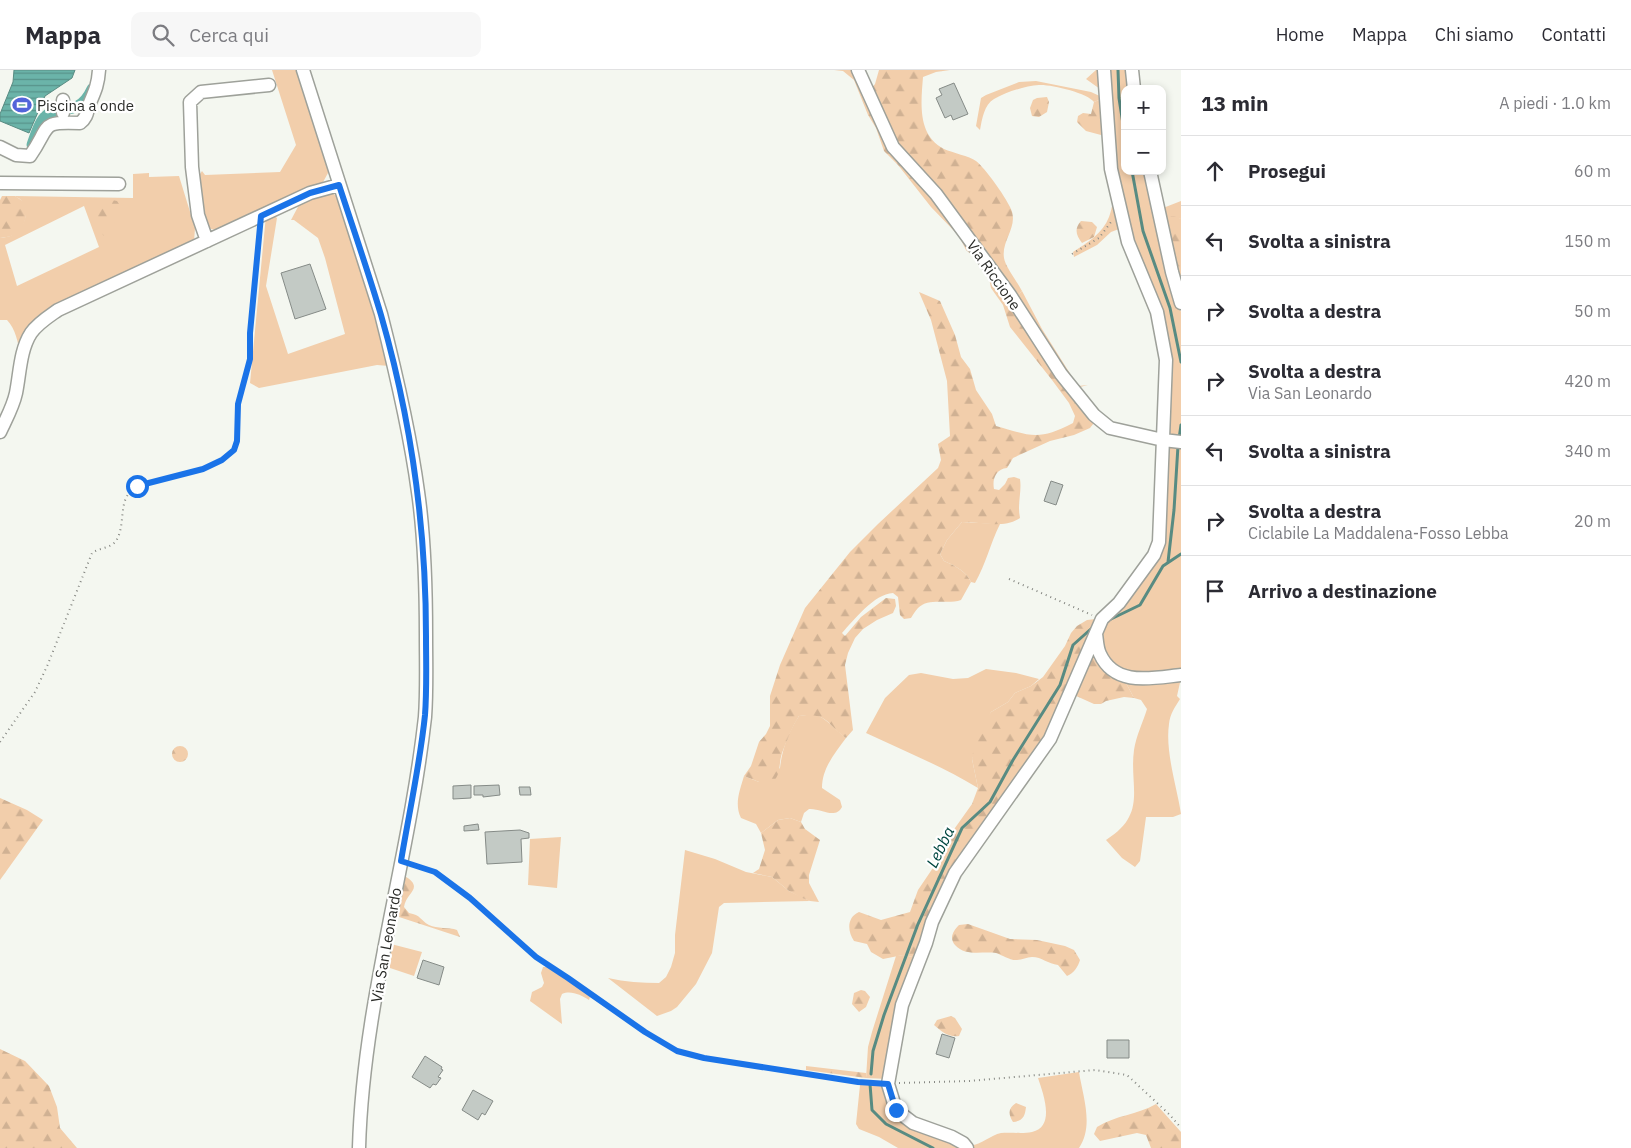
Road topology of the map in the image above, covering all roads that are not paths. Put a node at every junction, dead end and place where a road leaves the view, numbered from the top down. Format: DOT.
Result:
graph roads {
  1 [pos="99,70"];
  2 [pos="302,70"];
  3 [pos="858,70"];
  4 [pos="1104,70"];
  5 [pos="1132,70"];
  6 [pos="269,85"];
  7 [pos="1134,85"];
  8 [pos="63,100"];
  9 [pos="63,113"];
  10 [pos="0,147"];
  11 [pos="1151,175"];
  12 [pos="0,183"];
  13 [pos="119,184"];
  14 [pos="339,185"];
  15 [pos="207,241"];
  16 [pos="1181,303"];
  17 [pos="0,432"];
  18 [pos="1172,441"];
  19 [pos="1096,634"];
  20 [pos="1181,675"];
  21 [pos="359,1148"];
  22 [pos="967,1148"];
  1 -- 10 [label="street"];
  2 -- 14 [label="street, Via San Leonardo"];
  3 -- 18 [label="street, Via Riccione"];
  4 -- 18 [label="street"];
  5 -- 7 [label="street"];
  6 -- 15 [label="street"];
  8 -- 9 [label="street"];
  11 -- 16 [label="street"];
  12 -- 13 [label="street"];
  14 -- 15 [label="street"];
  14 -- 21 [label="street, Via San Leonardo"];
  15 -- 17 [label="street"];
  18 -- 19 [label="street"];
  19 -- 20 [label="street"];
  19 -- 22 [label="street"];
}
